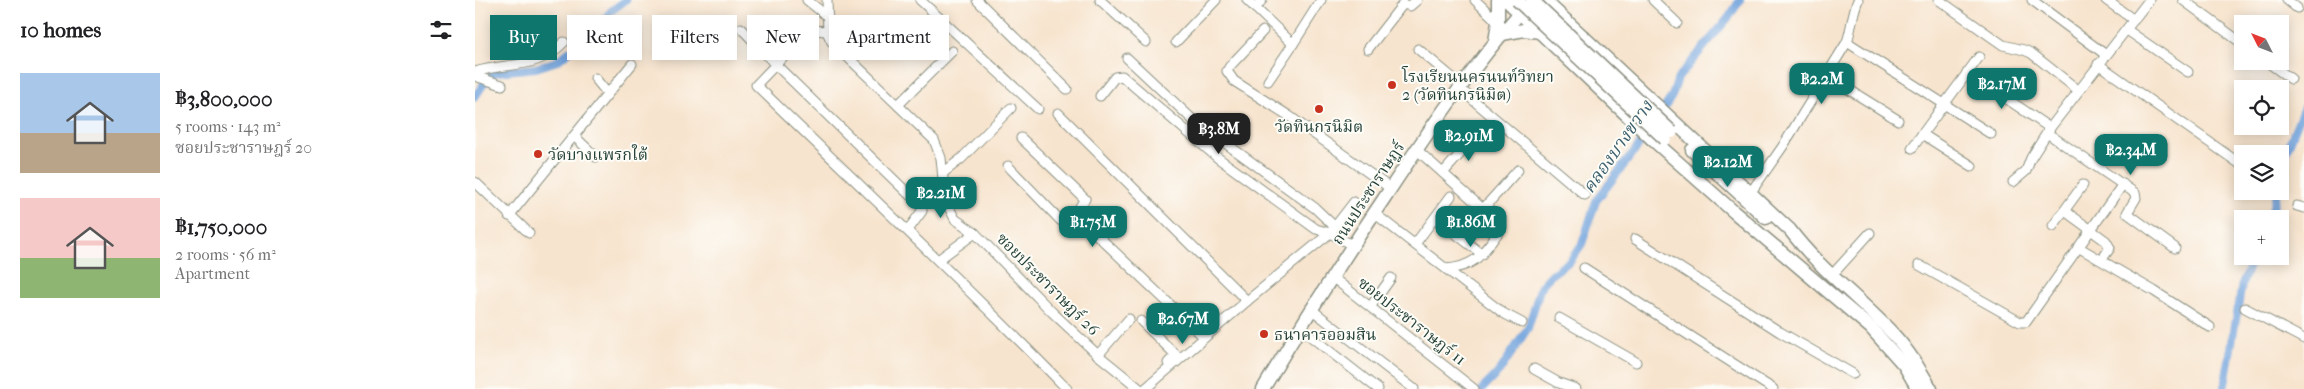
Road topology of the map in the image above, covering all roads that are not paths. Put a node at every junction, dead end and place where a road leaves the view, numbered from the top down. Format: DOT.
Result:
graph roads {
  1 [pos="807,0"];
  2 [pos="920,0"];
  3 [pos="977,0"];
  4 [pos="1100,0"];
  5 [pos="1216,0"];
  6 [pos="1247,0"];
  7 [pos="1262,0"];
  8 [pos="1321,0"];
  9 [pos="1417,0"];
  10 [pos="1475,0"];
  11 [pos="1498,0"];
  12 [pos="1506,0"];
  13 [pos="1517,0"];
  14 [pos="1531,0"];
  15 [pos="1544,0"];
  16 [pos="1555,0"];
  17 [pos="1653,0"];
  18 [pos="1858,0"];
  19 [pos="1939,0"];
  20 [pos="2031,0"];
  21 [pos="2106,0"];
  22 [pos="2149,0"];
  23 [pos="2183,0"];
  24 [pos="2287,0"];
  25 [pos="829,1"];
  26 [pos="1255,8"];
  27 [pos="2297,8"];
  28 [pos="1519,13"];
  29 [pos="828,17"];
  30 [pos="1565,19"];
  31 [pos="2134,20"];
  32 [pos="1677,23"];
  33 [pos="741,28"];
  34 [pos="2127,30"];
  35 [pos="828,31"];
  36 [pos="1263,31"];
  37 [pos="1498,32"];
  38 [pos="1540,32"];
  39 [pos="2234,37"];
  40 [pos="565,42"];
  41 [pos="1145,42"];
  42 [pos="1176,42"];
  43 [pos="1847,42"];
  44 [pos="1293,44"];
  45 [pos="1553,45"];
  46 [pos="1368,49"];
  47 [pos="1418,49"];
  48 [pos="952,51"];
  49 [pos="2106,55"];
  50 [pos="1979,57"];
  51 [pos="1127,58"];
  52 [pos="632,64"];
  53 [pos="775,64"];
  54 [pos="2098,64"];
  55 [pos="2278,70"];
  56 [pos="1967,72"];
  57 [pos="2188,72"];
  58 [pos="476,75"];
  59 [pos="1827,76"];
  60 [pos="595,78"];
  61 [pos="2291,79"];
  62 [pos="1268,81"];
  63 [pos="497,83"];
  64 [pos="1460,86"];
  65 [pos="1067,89"];
  66 [pos="2079,90"];
  67 [pos="607,94"];
  68 [pos="1099,96"];
  69 [pos="1943,104"];
  70 [pos="898,105"];
  71 [pos="1011,108"];
  72 [pos="1038,109"];
  73 [pos="1058,113"];
  74 [pos="1898,120"];
  75 [pos="2049,131"];
  76 [pos="1666,133"];
  77 [pos="1922,134"];
  78 [pos="1991,134"];
  79 [pos="574,136"];
  80 [pos="1476,136"];
  81 [pos="1021,138"];
  82 [pos="1912,148"];
  83 [pos="1415,149"];
  84 [pos="597,157"];
  85 [pos="2234,160"];
  86 [pos="1008,166"];
  87 [pos="1972,166"];
  88 [pos="1518,170"];
  89 [pos="943,173"];
  90 [pos="1443,173"];
  91 [pos="475,182"];
  92 [pos="2013,182"];
  93 [pos="2123,184"];
  94 [pos="2083,185"];
  95 [pos="1391,188"];
  96 [pos="1751,192"];
  97 [pos="1585,195"];
  98 [pos="1451,196"];
  99 [pos="1354,202"];
  100 [pos="2065,211"];
  101 [pos="1374,213"];
  102 [pos="1075,214"];
  103 [pos="509,216"];
  104 [pos="1435,218"];
  105 [pos="2053,226"];
  106 [pos="1332,229"];
  107 [pos="2091,229"];
  108 [pos="908,230"];
  109 [pos="975,232"];
  110 [pos="529,233"];
  111 [pos="1498,233"];
  112 [pos="1871,233"];
  113 [pos="1635,239"];
  114 [pos="1415,244"];
  115 [pos="1353,245"];
  116 [pos="2079,247"];
  117 [pos="2175,248"];
  118 [pos="1482,254"];
  119 [pos="1808,254"];
  120 [pos="2105,255"];
  121 [pos="938,260"];
  122 [pos="1919,265"];
  123 [pos="1584,268"];
  124 [pos="1447,270"];
  125 [pos="1832,275"];
  126 [pos="1332,277"];
  127 [pos="1391,278"];
  128 [pos="1247,301"];
  129 [pos="1371,306"];
  130 [pos="2245,308"];
  131 [pos="1311,309"];
  132 [pos="1559,318"];
  133 [pos="1129,320"];
  134 [pos="1141,321"];
  135 [pos="1522,323"];
  136 [pos="2210,327"];
  137 [pos="1300,328"];
  138 [pos="1204,337"];
  139 [pos="2304,339"];
  140 [pos="1098,355"];
  141 [pos="1636,362"];
  142 [pos="1169,365"];
  143 [pos="1534,369"];
  144 [pos="1157,374"];
  145 [pos="1853,374"];
  146 [pos="1147,387"];
  147 [pos="1067,389"];
  148 [pos="1140,389"];
  149 [pos="1263,389"];
  150 [pos="1378,389"];
  151 [pos="1414,389"];
  152 [pos="1474,389"];
  153 [pos="1576,389"];
  154 [pos="1773,389"];
  155 [pos="1918,389"];
  156 [pos="1931,389"];
  1 -- 29 [label="street"];
  2 -- 72 [label="street"];
  3 -- 65 [label="street"];
  4 -- 41 [label="street"];
  5 -- 42 [label="street"];
  6 -- 26 [label="street"];
  7 -- 26 [label="street"];
  8 -- 44 [label="street"];
  9 -- 46 [label="street"];
  10 -- 37 [label="street"];
  11 -- 37 [label="main road"];
  12 -- 28 [label="main road"];
  13 -- 76 [label="main road, bridge"];
  14 -- 28 [label="main road, ถนนประชาราษฎร์"];
  14 -- 76 [label="main road, bridge"];
  15 -- 30 [label="main road"];
  16 -- 30 [label="main road"];
  17 -- 32 [label="street"];
  18 -- 43 [label="street"];
  19 -- 66 [label="street"];
  20 -- 49 [label="street"];
  21 -- 31 [label="street"];
  22 -- 31 [label="street"];
  23 -- 39 [label="street"];
  24 -- 27 [label="street"];
  25 -- 29 [label="street"];
  26 -- 44 [label="street"];
  28 -- 37 [label="main road, ถนนประชาราษฎร์"];
  28 -- 38 [label="main road"];
  29 -- 35 [label="street"];
  30 -- 45 [label="main road"];
  30 -- 76 [label="main road"];
  31 -- 34 [label="street"];
  33 -- 53 [label="street"];
  34 -- 49 [label="street"];
  34 -- 57 [label="street"];
  35 -- 53 [label="street"];
  35 -- 70 [label="street, ซอยประชาราษฎร์ 26"];
  36 -- 95 [label="street"];
  37 -- 38 [label="main road"];
  37 -- 64 [label="main road, ถนนประชาราษฎร์"];
  38 -- 45 [label="main road"];
  40 -- 58 [label="street"];
  43 -- 59 [label="street"];
  43 -- 69 [label="street"];
  44 -- 62 [label="street"];
  45 -- 76 [label="main road"];
  47 -- 64 [label="street"];
  48 -- 70 [label="street"];
  49 -- 54 [label="street"];
  50 -- 56 [label="street"];
  51 -- 106 [label="street"];
  52 -- 67 [label="street"];
  53 -- 108 [label="street"];
  53 -- 108 [label="street"];
  54 -- 66 [label="street"];
  54 -- 85 [label="street"];
  55 -- 61 [label="street"];
  56 -- 69 [label="street"];
  56 -- 75 [label="street"];
  58 -- 63 [label="street"];
  59 -- 74 [label="street"];
  59 -- 96 [label="street"];
  60 -- 67 [label="street"];
  64 -- 83 [label="main road, ถนนประชาราษฎร์"];
  64 -- 97 [label="street"];
  66 -- 75 [label="street"];
  67 -- 79 [label="street"];
  68 -- 106 [label="street"];
  69 -- 77 [label="street"];
  69 -- 78 [label="street"];
  70 -- 89 [label="street, ซอยประชาราษฎร์ 26"];
  71 -- 89 [label="street"];
  73 -- 128 [label="street"];
  75 -- 92 [label="street"];
  75 -- 93 [label="street"];
  76 -- 96 [label="main road"];
  76 -- 119 [label="main road"];
  76 -- 155 [label="main road"];
  77 -- 82 [label="street"];
  77 -- 87 [label="street"];
  79 -- 84 [label="street"];
  79 -- 103 [label="street"];
  80 -- 90 [label="street"];
  81 -- 102 [label="street"];
  83 -- 90 [label="street"];
  83 -- 95 [label="main road, ถนนประชาราษฎร์"];
  86 -- 102 [label="street"];
  88 -- 90 [label="street"];
  89 -- 109 [label="street, ซอยประชาราษฎร์ 26"];
  91 -- 103 [label="street"];
  93 -- 107 [label="street"];
  93 -- 117 [label="street"];
  94 -- 100 [label="street"];
  95 -- 101 [label="main road, ถนนประชาราษฎร์"];
  96 -- 119 [label="main road"];
  98 -- 104 [label="street"];
  99 -- 106 [label="street"];
  100 -- 105 [label="street"];
  100 -- 107 [label="street"];
  101 -- 114 [label="street"];
  101 -- 115 [label="main road, ถนนประชาราษฎร์"];
  102 -- 138 [label="street"];
  103 -- 110 [label="street"];
  104 -- 114 [label="street"];
  104 -- 118 [label="street"];
  106 -- 115 [label="street"];
  106 -- 128 [label="street"];
  107 -- 116 [label="street"];
  107 -- 120 [label="street"];
  108 -- 121 [label="street"];
  109 -- 121 [label="street"];
  109 -- 140 [label="street, ซอยประชาราษฎร์ 26"];
  111 -- 118 [label="street"];
  112 -- 125 [label="street"];
  113 -- 145 [label="street"];
  114 -- 124 [label="street"];
  115 -- 126 [label="main road, ถนนประชาราษฎร์"];
  116 -- 122 [label="street"];
  116 -- 136 [label="street"];
  118 -- 124 [label="street"];
  119 -- 125 [label="main road"];
  121 -- 147 [label="street"];
  123 -- 154 [label="street"];
  124 -- 135 [label="street"];
  125 -- 156 [label="main road"];
  126 -- 129 [label="street, ซอยประชาราษฎร์ 11"];
  126 -- 131 [label="main road, ถนนประชาราษฎร์"];
  127 -- 129 [label="street"];
  128 -- 138 [label="street"];
  129 -- 152 [label="street, ซอยประชาราษฎร์ 11"];
  130 -- 139 [label="street"];
  131 -- 137 [label="main road, ถนนประชาราษฎร์"];
  131 -- 151 [label="street"];
  132 -- 141 [label="street"];
  133 -- 140 [label="street"];
  134 -- 142 [label="street"];
  137 -- 149 [label="main road, ถนนประชาราษฎร์"];
  137 -- 150 [label="street"];
  138 -- 142 [label="street"];
  140 -- 148 [label="street, ซอยประชาราษฎร์ 26"];
  142 -- 144 [label="street"];
  142 -- 146 [label="street"];
  143 -- 153 [label="street"];
}
